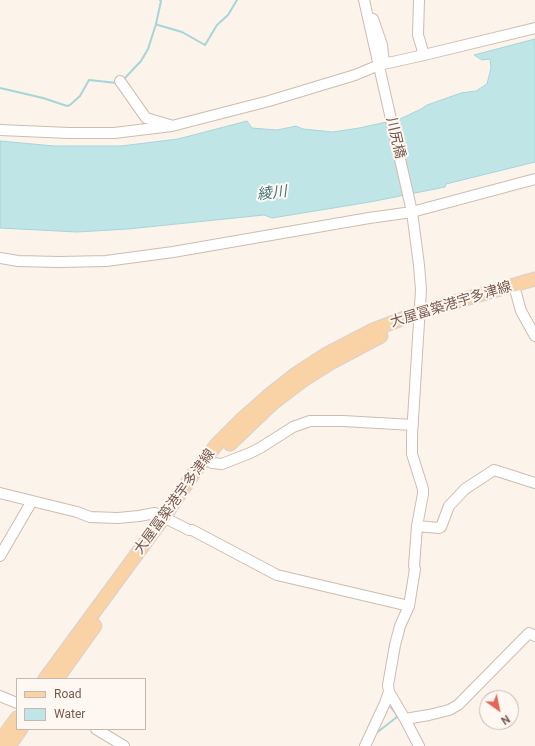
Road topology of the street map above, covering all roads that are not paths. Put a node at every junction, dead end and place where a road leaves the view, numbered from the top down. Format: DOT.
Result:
graph roads {
  1 [pos="419,0"];
  2 [pos="365,4"];
  3 [pos="535,28"];
  4 [pos="424,55"];
  5 [pos="381,66"];
  6 [pos="121,82"];
  7 [pos="172,126"];
  8 [pos="0,130"];
  9 [pos="535,179"];
  10 [pos="411,209"];
  11 [pos="0,258"];
  12 [pos="535,279"];
  13 [pos="535,288"];
  14 [pos="516,293"];
  15 [pos="419,317"];
  16 [pos="535,336"];
  17 [pos="413,424"];
  18 [pos="212,463"];
  19 [pos="535,483"];
  20 [pos="0,493"];
  21 [pos="32,501"];
  22 [pos="167,519"];
  23 [pos="417,526"];
  24 [pos="0,556"];
  25 [pos="409,606"];
  26 [pos="535,636"];
  27 [pos="46,678"];
  28 [pos="58,678"];
  29 [pos="389,692"];
  30 [pos="0,696"];
  31 [pos="16,703"];
  32 [pos="16,719"];
  33 [pos="405,719"];
  34 [pos="21,730"];
  35 [pos="98,730"];
  36 [pos="0,741"];
  37 [pos="9,746"];
  38 [pos="124,746"];
  39 [pos="365,746"];
  40 [pos="419,746"];
  1 -- 4 [label="street"];
  2 -- 5 [label="street, 川尻橋"];
  3 -- 4 [label="street"];
  4 -- 5 [label="street"];
  5 -- 7 [label="street"];
  5 -- 10 [label="street, 川尻橋"];
  6 -- 7 [label="street"];
  7 -- 8 [label="street"];
  9 -- 10 [label="street"];
  10 -- 11 [label="street"];
  10 -- 15 [label="street, 川尻橋"];
  12 -- 15 [label="main road, 大屋冨築港宇多津線"];
  13 -- 14 [label="main road, 大屋冨築港宇多津線"];
  14 -- 15 [label="main road, 大屋冨築港宇多津線"];
  14 -- 16 [label="street"];
  15 -- 17 [label="street, 川尻橋"];
  15 -- 18 [label="main road, 大屋冨築港宇多津線"];
  15 -- 22 [label="main road, 大屋冨築港宇多津線"];
  17 -- 18 [label="street"];
  17 -- 23 [label="street, 川尻橋"];
  18 -- 22 [label="main road, 大屋冨築港宇多津線"];
  19 -- 23 [label="street"];
  20 -- 21 [label="street"];
  21 -- 22 [label="street"];
  21 -- 24 [label="street"];
  22 -- 25 [label="street"];
  22 -- 27 [label="main road, 大屋冨築港宇多津線"];
  22 -- 28 [label="main road, 大屋冨築港宇多津線"];
  23 -- 25 [label="street, 川尻橋"];
  25 -- 29 [label="street, 川尻橋"];
  26 -- 33 [label="street"];
  29 -- 33 [label="street"];
  29 -- 39 [label="street, 川尻橋"];
  30 -- 31 [label="street"];
  32 -- 36 [label="main road"];
  33 -- 40 [label="street"];
  34 -- 37 [label="main road"];
  35 -- 38 [label="street"];
}
